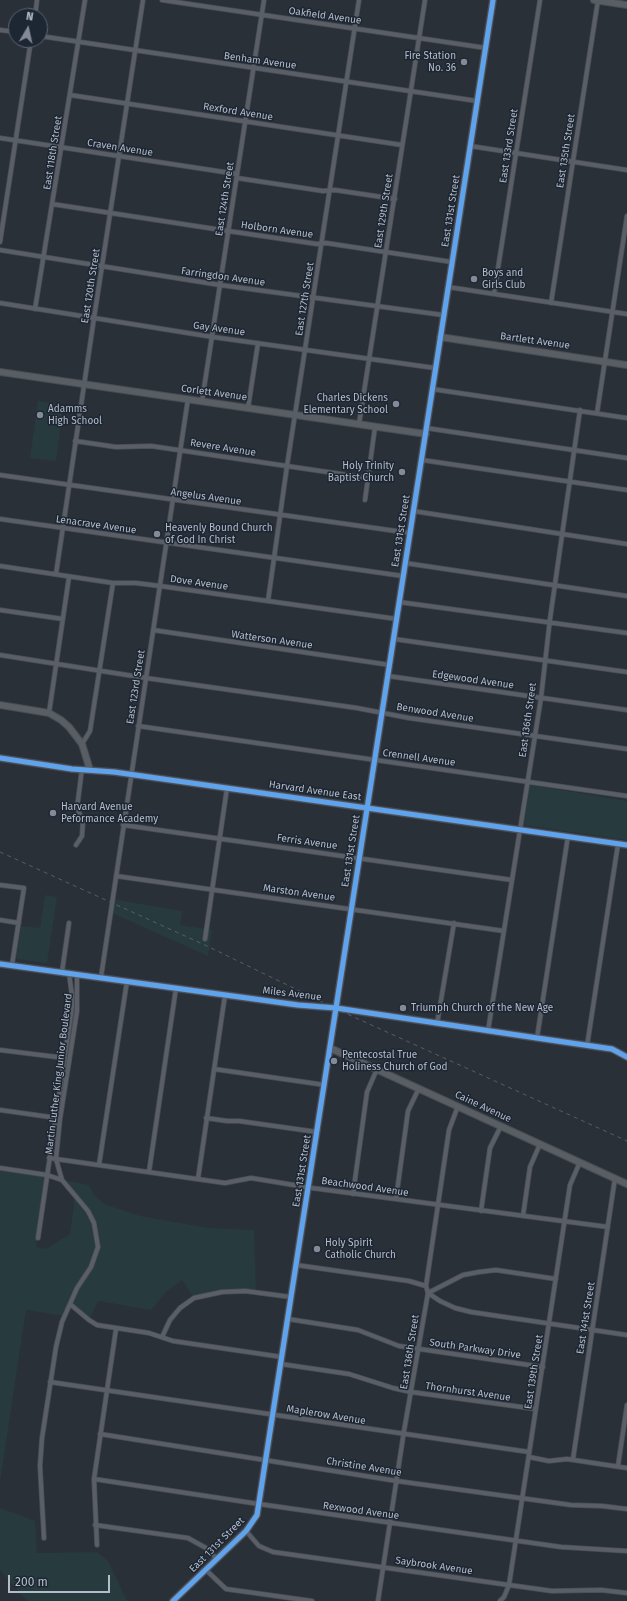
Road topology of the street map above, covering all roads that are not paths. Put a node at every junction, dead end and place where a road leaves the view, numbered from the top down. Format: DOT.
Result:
graph roads {
  1 [pos="85,0"];
  2 [pos="144,0"];
  3 [pos="162,0"];
  4 [pos="264,0"];
  5 [pos="359,0"];
  6 [pos="425,0"];
  7 [pos="493,0"];
  8 [pos="540,0"];
  9 [pos="594,0"];
  10 [pos="598,0"];
  11 [pos="627,5"];
  12 [pos="262,15"];
  13 [pos="355,28"];
  14 [pos="48,37"];
  15 [pos="419,38"];
  16 [pos="78,42"];
  17 [pos="30,48"];
  18 [pos="486,48"];
  19 [pos="136,51"];
  20 [pos="253,68"];
  21 [pos="346,82"];
  22 [pos="411,92"];
  23 [pos="70,95"];
  24 [pos="477,102"];
  25 [pos="128,104"];
  26 [pos="245,121"];
  27 [pos="338,136"];
  28 [pos="0,138"];
  29 [pos="15,140"];
  30 [pos="402,145"];
  31 [pos="470,146"];
  32 [pos="61,147"];
  33 [pos="516,152"];
  34 [pos="119,156"];
  35 [pos="572,161"];
  36 [pos="627,170"];
  37 [pos="237,176"];
  38 [pos="329,191"];
  39 [pos="395,199"];
  40 [pos="52,204"];
  41 [pos="110,213"];
  42 [pos="627,216"];
  43 [pos="228,231"];
  44 [pos="0,242"];
  45 [pos="321,244"];
  46 [pos="0,250"];
  47 [pos="386,253"];
  48 [pos="44,257"];
  49 [pos="452,262"];
  50 [pos="102,266"];
  51 [pos="220,285"];
  52 [pos="448,287"];
  53 [pos="494,294"];
  54 [pos="313,296"];
  55 [pos="0,303"];
  56 [pos="551,303"];
  57 [pos="378,306"];
  58 [pos="36,309"];
  59 [pos="612,312"];
  60 [pos="627,314"];
  61 [pos="443,315"];
  62 [pos="94,318"];
  63 [pos="213,337"];
  64 [pos="440,337"];
  65 [pos="258,343"];
  66 [pos="305,349"];
  67 [pos="370,358"];
  68 [pos="605,361"];
  69 [pos="627,364"];
  70 [pos="435,368"];
  71 [pos="0,372"];
  72 [pos="84,384"];
  73 [pos="432,389"];
  74 [pos="188,399"];
  75 [pos="202,401"];
  76 [pos="248,408"];
  77 [pos="580,410"];
  78 [pos="597,413"];
  79 [pos="295,415"];
  80 [pos="627,418"];
  81 [pos="359,424"];
  82 [pos="375,427"];
  83 [pos="426,431"];
  84 [pos="75,441"];
  85 [pos="180,450"];
  86 [pos="574,450"];
  87 [pos="627,458"];
  88 [pos="422,460"];
  89 [pos="286,466"];
  90 [pos="0,475"];
  91 [pos="368,478"];
  92 [pos="570,482"];
  93 [pos="69,485"];
  94 [pos="627,490"];
  95 [pos="173,500"];
  96 [pos="365,500"];
  97 [pos="414,511"];
  98 [pos="280,515"];
  99 [pos="0,519"];
  100 [pos="63,528"];
  101 [pos="410,533"];
  102 [pos="562,534"];
  103 [pos="167,543"];
  104 [pos="627,544"];
  105 [pos="274,558"];
  106 [pos="405,563"];
  107 [pos="0,566"];
  108 [pos="56,574"];
  109 [pos="403,576"];
  110 [pos="69,577"];
  111 [pos="113,583"];
  112 [pos="554,585"];
  113 [pos="160,586"];
  114 [pos="627,596"];
  115 [pos="268,601"];
  116 [pos="399,602"];
  117 [pos="0,610"];
  118 [pos="397,619"];
  119 [pos="63,620"];
  120 [pos="549,622"];
  121 [pos="153,630"];
  122 [pos="627,633"];
  123 [pos="394,639"];
  124 [pos="0,655"];
  125 [pos="544,660"];
  126 [pos="56,663"];
  127 [pos="390,665"];
  128 [pos="100,670"];
  129 [pos="627,672"];
  130 [pos="388,676"];
  131 [pos="146,678"];
  132 [pos="541,698"];
  133 [pos="0,705"];
  134 [pos="627,710"];
  135 [pos="49,713"];
  136 [pos="382,713"];
  137 [pos="138,726"];
  138 [pos="534,736"];
  139 [pos="82,744"];
  140 [pos="627,749"];
  141 [pos="0,758"];
  142 [pos="375,760"];
  143 [pos="82,769"];
  144 [pos="90,770"];
  145 [pos="131,775"];
  146 [pos="527,781"];
  147 [pos="227,788"];
  148 [pos="627,796"];
  149 [pos="367,808"];
  150 [pos="123,825"];
  151 [pos="520,829"];
  152 [pos="568,836"];
  153 [pos="220,838"];
  154 [pos="618,844"];
  155 [pos="76,845"];
  156 [pos="627,845"];
  157 [pos="360,858"];
  158 [pos="116,876"];
  159 [pos="512,880"];
  160 [pos="0,885"];
  161 [pos="212,890"];
  162 [pos="352,909"];
  163 [pos="0,920"];
  164 [pos="19,923"];
  165 [pos="69,923"];
  166 [pos="454,923"];
  167 [pos="504,931"];
  168 [pos="205,939"];
  169 [pos="0,964"];
  170 [pos="12,965"];
  171 [pos="62,972"];
  172 [pos="69,973"];
  173 [pos="77,974"];
  174 [pos="101,977"];
  175 [pos="127,981"];
  176 [pos="176,988"];
  177 [pos="225,994"];
  178 [pos="336,1008"];
  179 [pos="437,1024"];
  180 [pos="488,1031"];
  181 [pos="537,1038"];
  182 [pos="587,1046"];
  183 [pos="330,1048"];
  184 [pos="0,1050"];
  185 [pos="64,1057"];
  186 [pos="627,1057"];
  187 [pos="70,1058"];
  188 [pos="214,1069"];
  189 [pos="377,1069"];
  190 [pos="324,1085"];
  191 [pos="419,1088"];
  192 [pos="458,1106"];
  193 [pos="0,1110"];
  194 [pos="58,1118"];
  195 [pos="206,1118"];
  196 [pos="501,1126"];
  197 [pos="317,1132"];
  198 [pos="540,1144"];
  199 [pos="49,1158"];
  200 [pos="56,1159"];
  201 [pos="580,1162"];
  202 [pos="99,1165"];
  203 [pos="0,1168"];
  204 [pos="149,1172"];
  205 [pos="47,1175"];
  206 [pos="615,1178"];
  207 [pos="198,1179"];
  208 [pos="62,1180"];
  209 [pos="627,1184"];
  210 [pos="308,1188"];
  211 [pos="353,1194"];
  212 [pos="396,1199"];
  213 [pos="439,1205"];
  214 [pos="481,1211"];
  215 [pos="523,1216"];
  216 [pos="565,1222"];
  217 [pos="608,1227"];
  218 [pos="38,1238"];
  219 [pos="296,1265"];
  220 [pos="556,1279"];
  221 [pos="426,1286"];
  222 [pos="428,1293"];
  223 [pos="291,1297"];
  224 [pos="70,1304"];
  225 [pos="288,1319"];
  226 [pos="549,1323"];
  227 [pos="116,1329"];
  228 [pos="592,1330"];
  229 [pos="627,1335"];
  230 [pos="162,1337"];
  231 [pos="418,1349"];
  232 [pos="282,1360"];
  233 [pos="543,1367"];
  234 [pos="50,1382"];
  235 [pos="107,1390"];
  236 [pos="411,1392"];
  237 [pos="627,1405"];
  238 [pos="536,1409"];
  239 [pos="273,1415"];
  240 [pos="100,1434"];
  241 [pos="404,1435"];
  242 [pos="529,1452"];
  243 [pos="529,1457"];
  244 [pos="573,1459"];
  245 [pos="266,1460"];
  246 [pos="618,1466"];
  247 [pos="627,1468"];
  248 [pos="94,1479"];
  249 [pos="397,1481"];
  250 [pos="523,1498"];
  251 [pos="259,1504"];
  252 [pos="627,1510"];
  253 [pos="390,1523"];
  254 [pos="95,1525"];
  255 [pos="246,1531"];
  256 [pos="44,1538"];
  257 [pos="516,1540"];
  258 [pos="97,1545"];
  259 [pos="627,1551"];
  260 [pos="216,1559"];
  261 [pos="384,1568"];
  262 [pos="206,1570"];
  263 [pos="509,1585"];
  264 [pos="627,1593"];
  265 [pos="173,1601"];
  266 [pos="312,1601"];
  267 [pos="378,1601"];
  268 [pos="500,1601"];
  1 -- 16 [label="street, East 118th Street"];
  2 -- 19 [label="street, East 120th Street"];
  3 -- 12 [label="street, Oakfield Avenue"];
  4 -- 12 [label="street, East 124th Street"];
  5 -- 13 [label="street, East 127th Street"];
  6 -- 15 [label="street, East 129th Street"];
  7 -- 18 [label="street, East 131st Street"];
  8 -- 33 [label="street, East 133rd Street"];
  9 -- 10 [label="street"];
  10 -- 11 [label="street"];
  10 -- 35 [label="street, East 135th Street"];
  12 -- 13 [label="street, Oakfield Avenue"];
  12 -- 20 [label="street, East 124th Street"];
  13 -- 15 [label="street, Oakfield Avenue"];
  13 -- 21 [label="street, East 127th Street"];
  14 -- 16 [label="street, Benham Avenue"];
  15 -- 18 [label="street, Oakfield Avenue"];
  15 -- 22 [label="street, East 129th Street"];
  16 -- 19 [label="street, Benham Avenue"];
  16 -- 23 [label="street, East 118th Street"];
  17 -- 29 [label="street"];
  18 -- 24 [label="street, East 131st Street"];
  19 -- 20 [label="street, Benham Avenue"];
  19 -- 25 [label="street, East 120th Street"];
  20 -- 21 [label="street, Benham Avenue"];
  20 -- 26 [label="street, East 124th Street"];
  21 -- 22 [label="street, Benham Avenue"];
  21 -- 27 [label="street, East 127th Street"];
  22 -- 24 [label="street, Benham Avenue"];
  22 -- 30 [label="street, East 129th Street"];
  23 -- 25 [label="street, Rexford Avenue"];
  23 -- 32 [label="street, East 118th Street"];
  24 -- 31 [label="street, East 131st Street"];
  25 -- 26 [label="street, Rexford Avenue"];
  25 -- 34 [label="street, East 120th Street"];
  26 -- 27 [label="street, Rexford Avenue"];
  26 -- 37 [label="street, East 124th Street"];
  27 -- 30 [label="street, Rexford Avenue"];
  27 -- 38 [label="street, East 127th Street"];
  28 -- 29 [label="street, Craven Avenue"];
  29 -- 32 [label="street, Craven Avenue"];
  29 -- 44 [label="street"];
  30 -- 39 [label="street, East 129th Street"];
  31 -- 33 [label="street"];
  31 -- 49 [label="street, East 131st Street"];
  32 -- 34 [label="street, Craven Avenue"];
  32 -- 40 [label="street, East 118th Street"];
  33 -- 35 [label="street"];
  33 -- 53 [label="street, East 133rd Street"];
  34 -- 37 [label="street, Craven Avenue"];
  34 -- 41 [label="street, East 120th Street"];
  35 -- 36 [label="street"];
  35 -- 56 [label="street, East 135th Street"];
  37 -- 38 [label="street, Craven Avenue"];
  37 -- 43 [label="street, East 124th Street"];
  38 -- 39 [label="street, Craven Avenue"];
  38 -- 45 [label="street, East 127th Street"];
  39 -- 47 [label="street, East 129th Street"];
  40 -- 41 [label="street, Holborn Avenue"];
  40 -- 48 [label="street, East 118th Street"];
  41 -- 43 [label="street, Holborn Avenue"];
  41 -- 50 [label="street, East 120th Street"];
  42 -- 59 [label="street"];
  43 -- 45 [label="street, Holborn Avenue"];
  43 -- 51 [label="street, East 124th Street"];
  45 -- 47 [label="street, Holborn Avenue"];
  45 -- 54 [label="street, East 127th Street"];
  46 -- 48 [label="street, Farringdon Avenue"];
  47 -- 49 [label="street, Holborn Avenue"];
  47 -- 57 [label="street, East 129th Street"];
  48 -- 50 [label="street, Farringdon Avenue"];
  48 -- 58 [label="street, East 118th Street"];
  49 -- 52 [label="street, East 131st Street"];
  50 -- 51 [label="street, Farringdon Avenue"];
  50 -- 62 [label="street, East 120th Street"];
  51 -- 54 [label="street, Farringdon Avenue"];
  51 -- 63 [label="street, East 124th Street"];
  52 -- 53 [label="street"];
  52 -- 61 [label="street, East 131st Street"];
  53 -- 56 [label="street"];
  54 -- 57 [label="street, Farringdon Avenue"];
  54 -- 66 [label="street, East 127th Street"];
  55 -- 58 [label="street, Gay Avenue"];
  56 -- 59 [label="street"];
  57 -- 61 [label="street, Farringdon Avenue"];
  57 -- 67 [label="street, East 129th Street"];
  58 -- 62 [label="street, Gay Avenue"];
  59 -- 60 [label="street"];
  59 -- 68 [label="street"];
  61 -- 64 [label="street, East 131st Street"];
  62 -- 63 [label="street, Gay Avenue"];
  62 -- 72 [label="street, East 120th Street"];
  63 -- 65 [label="street, Gay Avenue"];
  63 -- 75 [label="street, East 124th Street"];
  64 -- 68 [label="street, Bartlett Avenue"];
  64 -- 70 [label="street, East 131st Street"];
  65 -- 66 [label="street, Gay Avenue"];
  65 -- 76 [label="street"];
  66 -- 67 [label="street, Gay Avenue"];
  66 -- 79 [label="street, East 127th Street"];
  67 -- 70 [label="street, Gay Avenue"];
  67 -- 81 [label="street, East 129th Street"];
  68 -- 69 [label="street, Bartlett Avenue"];
  68 -- 78 [label="street"];
  70 -- 73 [label="street, East 131st Street"];
  71 -- 72 [label="street, Corlett Avenue"];
  72 -- 74 [label="street, Corlett Avenue"];
  72 -- 84 [label="street, East 120th Street"];
  73 -- 77 [label="street"];
  73 -- 83 [label="street, East 131st Street"];
  74 -- 75 [label="street, Corlett Avenue"];
  74 -- 85 [label="street, East 123rd Street"];
  75 -- 76 [label="street, Corlett Avenue"];
  76 -- 79 [label="street, Corlett Avenue"];
  77 -- 78 [label="street"];
  77 -- 86 [label="street, East 136th Street"];
  78 -- 80 [label="street"];
  79 -- 81 [label="street, Corlett Avenue"];
  79 -- 89 [label="street, East 127th Street"];
  81 -- 82 [label="street, Corlett Avenue"];
  82 -- 83 [label="street, Corlett Avenue"];
  82 -- 91 [label="street"];
  83 -- 86 [label="street"];
  83 -- 88 [label="street, East 131st Street"];
  84 -- 85 [label="street, Revere Avenue"];
  84 -- 93 [label="street, East 120th Street"];
  85 -- 89 [label="street, Revere Avenue"];
  85 -- 95 [label="street, East 123rd Street"];
  86 -- 87 [label="street"];
  86 -- 92 [label="street, East 136th Street"];
  88 -- 92 [label="street"];
  88 -- 97 [label="street, East 131st Street"];
  89 -- 91 [label="street, Revere Avenue"];
  89 -- 98 [label="street, East 127th Street"];
  90 -- 93 [label="street, Angelus Avenue"];
  91 -- 96 [label="street"];
  92 -- 94 [label="street"];
  92 -- 102 [label="street, East 136th Street"];
  93 -- 95 [label="street, Angelus Avenue"];
  93 -- 100 [label="street, East 120th Street"];
  95 -- 98 [label="street, Angelus Avenue"];
  95 -- 103 [label="street, East 123rd Street"];
  97 -- 101 [label="street, East 131st Street"];
  97 -- 102 [label="street"];
  98 -- 101 [label="street, Angelus Avenue"];
  98 -- 105 [label="street, East 127th Street"];
  99 -- 100 [label="street, Lenacrave Avenue"];
  100 -- 103 [label="street, Lenacrave Avenue"];
  100 -- 108 [label="street, East 120th Street"];
  101 -- 106 [label="street, East 131st Street"];
  102 -- 104 [label="street"];
  102 -- 112 [label="street, East 136th Street"];
  103 -- 105 [label="street, Lenacrave Avenue"];
  103 -- 113 [label="street, East 123rd Street"];
  105 -- 109 [label="street, Lenacrave Avenue"];
  105 -- 115 [label="street, East 127th Street"];
  106 -- 109 [label="street, East 131st Street"];
  106 -- 112 [label="street"];
  107 -- 108 [label="street, Dove Avenue"];
  108 -- 110 [label="street, Dove Avenue"];
  109 -- 116 [label="street, East 131st Street"];
  110 -- 111 [label="street, Dove Avenue"];
  110 -- 119 [label="street"];
  111 -- 113 [label="street, Dove Avenue"];
  111 -- 128 [label="street"];
  112 -- 114 [label="street"];
  112 -- 120 [label="street, East 136th Street"];
  113 -- 115 [label="street, Dove Avenue"];
  113 -- 121 [label="street, East 123rd Street"];
  115 -- 118 [label="street, Dove Avenue"];
  116 -- 118 [label="street, East 131st Street"];
  116 -- 120 [label="street"];
  117 -- 119 [label="street"];
  118 -- 123 [label="street, East 131st Street"];
  119 -- 126 [label="street"];
  120 -- 122 [label="street"];
  120 -- 125 [label="street, East 136th Street"];
  121 -- 127 [label="street, Watterson Avenue"];
  121 -- 131 [label="street, East 123rd Street"];
  123 -- 125 [label="street"];
  123 -- 127 [label="street, East 131st Street"];
  124 -- 126 [label="street, Benwood Avenue"];
  125 -- 129 [label="street"];
  125 -- 132 [label="street, East 136th Street"];
  126 -- 128 [label="street, Benwood Avenue"];
  126 -- 135 [label="street"];
  127 -- 130 [label="street, East 131st Street"];
  128 -- 131 [label="street, Benwood Avenue"];
  128 -- 139 [label="street"];
  130 -- 132 [label="street, Edgewood Avenue"];
  130 -- 136 [label="street, East 131st Street"];
  131 -- 136 [label="street, Benwood Avenue"];
  131 -- 137 [label="street, East 123rd Street"];
  132 -- 134 [label="street, Edgewood Avenue"];
  132 -- 138 [label="street, East 136th Street"];
  133 -- 135 [label="street"];
  135 -- 139 [label="street"];
  136 -- 138 [label="street, Benwood Avenue"];
  136 -- 142 [label="street, East 131st Street"];
  137 -- 142 [label="street, Crennell Avenue"];
  137 -- 145 [label="street, East 123rd Street"];
  138 -- 140 [label="street, Benwood Avenue"];
  138 -- 146 [label="street, East 136th Street"];
  139 -- 144 [label="street"];
  141 -- 143 [label="street, Harvard Avenue East"];
  142 -- 146 [label="street, Crennell Avenue"];
  142 -- 149 [label="street, East 131st Street"];
  143 -- 144 [label="street, Harvard Avenue East"];
  143 -- 155 [label="street"];
  144 -- 145 [label="street, Harvard Avenue East"];
  145 -- 147 [label="street, Harvard Avenue East"];
  145 -- 150 [label="street, East 123rd Street"];
  146 -- 148 [label="street, Crennell Avenue"];
  146 -- 151 [label="street, East 136th Street"];
  147 -- 149 [label="street, Harvard Avenue East"];
  147 -- 153 [label="street"];
  149 -- 151 [label="street, Harvard Avenue East"];
  149 -- 157 [label="street, East 131st Street"];
  150 -- 153 [label="street, Ferris Avenue"];
  150 -- 158 [label="street, East 123rd Street"];
  151 -- 152 [label="street, Harvard Avenue East"];
  151 -- 159 [label="street, East 136th Street"];
  152 -- 154 [label="street, Harvard Avenue East"];
  152 -- 181 [label="street"];
  153 -- 157 [label="street, Ferris Avenue"];
  153 -- 161 [label="street"];
  154 -- 156 [label="street, Harvard Avenue East"];
  154 -- 182 [label="street"];
  157 -- 159 [label="street, Ferris Avenue"];
  157 -- 162 [label="street, East 131st Street"];
  158 -- 161 [label="street, Marston Avenue"];
  158 -- 174 [label="street, East 123rd Street"];
  159 -- 167 [label="street, East 136th Street"];
  160 -- 164 [label="street"];
  161 -- 162 [label="street, Marston Avenue"];
  161 -- 168 [label="street"];
  162 -- 166 [label="street, Marston Avenue"];
  162 -- 178 [label="street, East 131st Street"];
  163 -- 164 [label="street"];
  164 -- 170 [label="street"];
  165 -- 171 [label="street"];
  166 -- 167 [label="street, Marston Avenue"];
  166 -- 179 [label="street"];
  167 -- 180 [label="street, East 136th Street"];
  169 -- 170 [label="main road, Miles Avenue"];
  170 -- 171 [label="main road, Miles Avenue"];
  171 -- 172 [label="main road, Miles Avenue"];
  172 -- 173 [label="main road, Miles Avenue"];
  172 -- 185 [label="street, Martin Luther King Junior Boulevard"];
  173 -- 174 [label="main road, Miles Avenue"];
  173 -- 187 [label="street, Martin Luther King Junior Boulevard"];
  174 -- 175 [label="main road, Miles Avenue"];
  175 -- 176 [label="main road, Miles Avenue"];
  175 -- 202 [label="street"];
  176 -- 177 [label="main road, Miles Avenue"];
  176 -- 204 [label="street"];
  177 -- 178 [label="main road, Miles Avenue"];
  177 -- 188 [label="street"];
  178 -- 179 [label="main road, Miles Avenue"];
  178 -- 183 [label="street, East 131st Street"];
  179 -- 180 [label="main road, Miles Avenue"];
  180 -- 181 [label="main road, Miles Avenue"];
  181 -- 182 [label="main road, Miles Avenue"];
  182 -- 186 [label="main road, Miles Avenue"];
  183 -- 189 [label="street, Caine Avenue"];
  183 -- 190 [label="street, East 131st Street"];
  184 -- 185 [label="street"];
  185 -- 187 [label="street"];
  185 -- 194 [label="street, Martin Luther King Junior Boulevard"];
  187 -- 194 [label="street, Martin Luther King Junior Boulevard"];
  188 -- 190 [label="street"];
  188 -- 195 [label="street"];
  189 -- 191 [label="street, Caine Avenue"];
  189 -- 211 [label="street"];
  190 -- 197 [label="street, East 131st Street"];
  191 -- 192 [label="street, Caine Avenue"];
  191 -- 212 [label="street"];
  192 -- 196 [label="street, Caine Avenue"];
  192 -- 213 [label="street, East 136th Street"];
  193 -- 194 [label="street"];
  194 -- 199 [label="street, Martin Luther King Junior Boulevard"];
  194 -- 200 [label="street, Martin Luther King Junior Boulevard"];
  195 -- 197 [label="street"];
  195 -- 207 [label="street"];
  196 -- 198 [label="street, Caine Avenue"];
  196 -- 214 [label="street"];
  197 -- 210 [label="street, East 131st Street"];
  198 -- 201 [label="street, Caine Avenue"];
  198 -- 215 [label="street"];
  199 -- 200 [label="street, Beachwood Avenue"];
  199 -- 205 [label="street, Martin Luther King Junior Boulevard"];
  200 -- 202 [label="street, Beachwood Avenue"];
  200 -- 208 [label="street, Martin Luther King Junior Boulevard"];
  201 -- 206 [label="street, Caine Avenue"];
  201 -- 216 [label="street, East 139th Street"];
  202 -- 204 [label="street, Beachwood Avenue"];
  203 -- 205 [label="street"];
  204 -- 207 [label="street, Beachwood Avenue"];
  205 -- 208 [label="street"];
  205 -- 218 [label="street, Martin Luther King Junior Boulevard"];
  206 -- 209 [label="street, Caine Avenue"];
  206 -- 217 [label="street, East 141st Street"];
  207 -- 210 [label="street, Beachwood Avenue"];
  208 -- 224 [label="street, Martin Luther King Junior Boulevard"];
  210 -- 211 [label="street, Beachwood Avenue"];
  210 -- 219 [label="street, East 131st Street"];
  211 -- 212 [label="street, Beachwood Avenue"];
  212 -- 213 [label="street, Beachwood Avenue"];
  213 -- 214 [label="street, Beachwood Avenue"];
  213 -- 221 [label="street, East 136th Street"];
  214 -- 215 [label="street, Beachwood Avenue"];
  215 -- 216 [label="street, Beachwood Avenue"];
  216 -- 217 [label="street, Beachwood Avenue"];
  216 -- 220 [label="street, East 139th Street"];
  217 -- 228 [label="street, East 141st Street"];
  219 -- 221 [label="street"];
  219 -- 223 [label="street, East 131st Street"];
  220 -- 222 [label="street"];
  220 -- 226 [label="street, East 139th Street"];
  221 -- 222 [label="street, East 136th Street"];
  222 -- 226 [label="street"];
  222 -- 231 [label="street, East 136th Street"];
  223 -- 225 [label="street, East 131st Street"];
  223 -- 230 [label="street"];
  224 -- 227 [label="street, Thornhurst Avenue"];
  224 -- 234 [label="street, Martin Luther King Junior Boulevard"];
  225 -- 231 [label="street, South Parkway Drive"];
  225 -- 232 [label="street, East 131st Street"];
  226 -- 228 [label="street"];
  226 -- 233 [label="street, East 139th Street"];
  227 -- 230 [label="street, Thornhurst Avenue"];
  227 -- 235 [label="street"];
  228 -- 229 [label="street"];
  228 -- 244 [label="street, East 141st Street"];
  230 -- 232 [label="street, Thornhurst Avenue"];
  231 -- 233 [label="street, South Parkway Drive"];
  231 -- 236 [label="street, East 136th Street"];
  232 -- 236 [label="street, Thornhurst Avenue"];
  232 -- 239 [label="street, East 131st Street"];
  233 -- 238 [label="street, East 139th Street"];
  234 -- 235 [label="street, Maplerow Avenue"];
  234 -- 256 [label="street, Martin Luther King Junior Boulevard"];
  235 -- 239 [label="street, Maplerow Avenue"];
  235 -- 240 [label="street"];
  236 -- 238 [label="street, Thornhurst Avenue"];
  236 -- 241 [label="street, East 136th Street"];
  237 -- 246 [label="street"];
  238 -- 242 [label="street, East 139th Street"];
  239 -- 241 [label="street, Maplerow Avenue"];
  239 -- 245 [label="street, East 131st Street"];
  240 -- 245 [label="street, Christine Avenue"];
  240 -- 248 [label="street"];
  241 -- 242 [label="street, Maplerow Avenue"];
  241 -- 249 [label="street, East 136th Street"];
  242 -- 243 [label="street, East 139th Street"];
  243 -- 244 [label="street"];
  243 -- 250 [label="street, East 139th Street"];
  244 -- 246 [label="street"];
  245 -- 249 [label="street, Christine Avenue"];
  245 -- 251 [label="street, East 131st Street"];
  246 -- 247 [label="street"];
  248 -- 251 [label="street, Rexwood Avenue"];
  248 -- 254 [label="street"];
  249 -- 250 [label="street, Christine Avenue"];
  249 -- 253 [label="street, East 136th Street"];
  250 -- 252 [label="street, Christine Avenue"];
  250 -- 257 [label="street, East 139th Street"];
  251 -- 253 [label="street, Rexwood Avenue"];
  251 -- 255 [label="street, East 131st Street"];
  253 -- 257 [label="street, Rexwood Avenue"];
  253 -- 261 [label="street, East 136th Street"];
  254 -- 258 [label="street"];
  254 -- 260 [label="street"];
  255 -- 260 [label="street, East 131st Street"];
  255 -- 261 [label="street, Saybrook Avenue"];
  257 -- 259 [label="street, Rexwood Avenue"];
  257 -- 263 [label="street, East 139th Street"];
  260 -- 262 [label="street, East 131st Street"];
  261 -- 263 [label="street, Saybrook Avenue"];
  261 -- 267 [label="street, East 136th Street"];
  262 -- 265 [label="street, East 131st Street"];
  262 -- 266 [label="street"];
  263 -- 264 [label="street, Saybrook Avenue"];
  263 -- 268 [label="street"];
}
